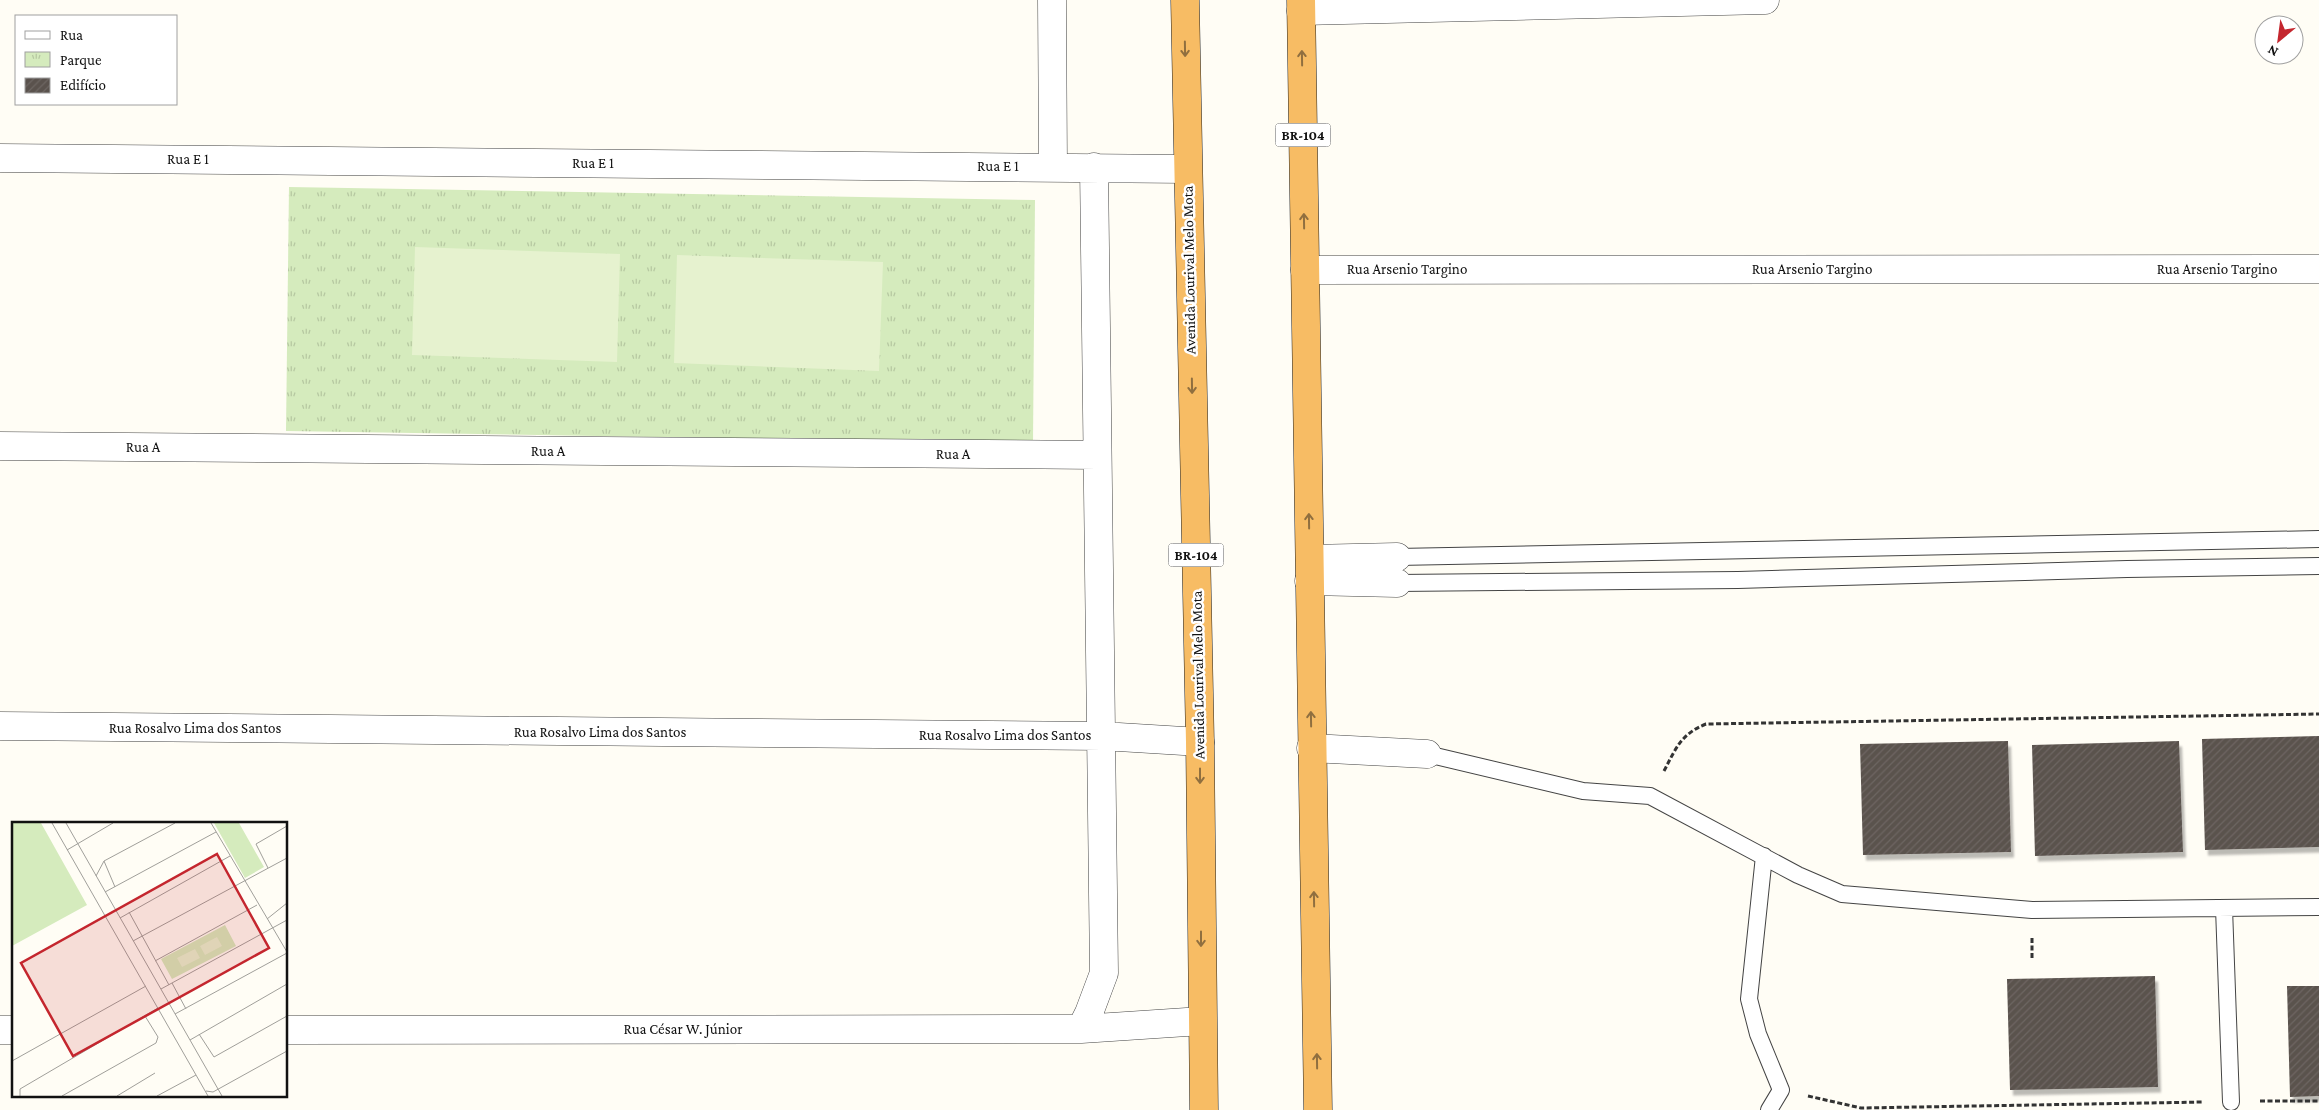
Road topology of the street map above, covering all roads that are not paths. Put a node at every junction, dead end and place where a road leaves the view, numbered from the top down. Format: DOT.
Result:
graph roads {
  1 [pos="1052,0"];
  2 [pos="1185,0"];
  3 [pos="1765,0"];
  4 [pos="1462,4"];
  5 [pos="1301,6"];
  6 [pos="0,158"];
  7 [pos="1052,166"];
  8 [pos="1094,167"];
  9 [pos="1187,169"];
  10 [pos="2319,269"];
  11 [pos="1305,270"];
  12 [pos="0,446"];
  13 [pos="1097,455"];
  14 [pos="2319,539"];
  15 [pos="2319,566"];
  16 [pos="1310,570"];
  17 [pos="1397,570"];
  18 [pos="0,726"];
  19 [pos="1102,736"];
  20 [pos="1200,742"];
  21 [pos="1311,748"];
  22 [pos="1427,754"];
  23 [pos="1764,856"];
  24 [pos="2319,907"];
  25 [pos="2224,908"];
  26 [pos="1202,1021"];
  27 [pos="1080,1028"];
  28 [pos="288,1030"];
  29 [pos="2231,1102"];
  30 [pos="1204,1110"];
  31 [pos="1318,1110"];
  32 [pos="1769,1110"];
  1 -- 7 [label="street"];
  2 -- 9 [label="highway, Avenida Lourival Melo Mota / BR-104, one-way"];
  3 -- 4 [label="street"];
  4 -- 5 [label="street"];
  11 -- 5 [label="highway, BR-104, one-way"];
  6 -- 7 [label="street, Rua E 1"];
  7 -- 8 [label="street, Rua E 1"];
  8 -- 9 [label="street, Rua E 1"];
  8 -- 13 [label="street"];
  9 -- 20 [label="highway, Avenida Lourival Melo Mota / BR-104, one-way"];
  10 -- 11 [label="street, Rua Arsenio Targino"];
  16 -- 11 [label="highway, BR-104, one-way"];
  12 -- 13 [label="street, Rua A"];
  13 -- 19 [label="street"];
  14 -- 17 [label="lane"];
  15 -- 17 [label="lane"];
  16 -- 17 [label="street"];
  21 -- 16 [label="highway, BR-104, one-way"];
  18 -- 19 [label="street, Rua Rosalvo Lima dos Santos"];
  19 -- 20 [label="street, Rua Rosalvo Lima dos Santos"];
  19 -- 27 [label="street"];
  20 -- 26 [label="highway, Avenida Lourival Melo Mota / BR-104, one-way"];
  21 -- 22 [label="street"];
  31 -- 21 [label="highway, BR-104, one-way"];
  22 -- 23 [label="lane"];
  23 -- 25 [label="lane"];
  23 -- 32 [label="lane"];
  24 -- 25 [label="lane"];
  25 -- 29 [label="lane"];
  26 -- 27 [label="street, Rua César W. Júnior"];
  26 -- 30 [label="highway, Avenida Lourival Melo Mota / BR-104"];
  27 -- 28 [label="street, Rua César W. Júnior"];
}
